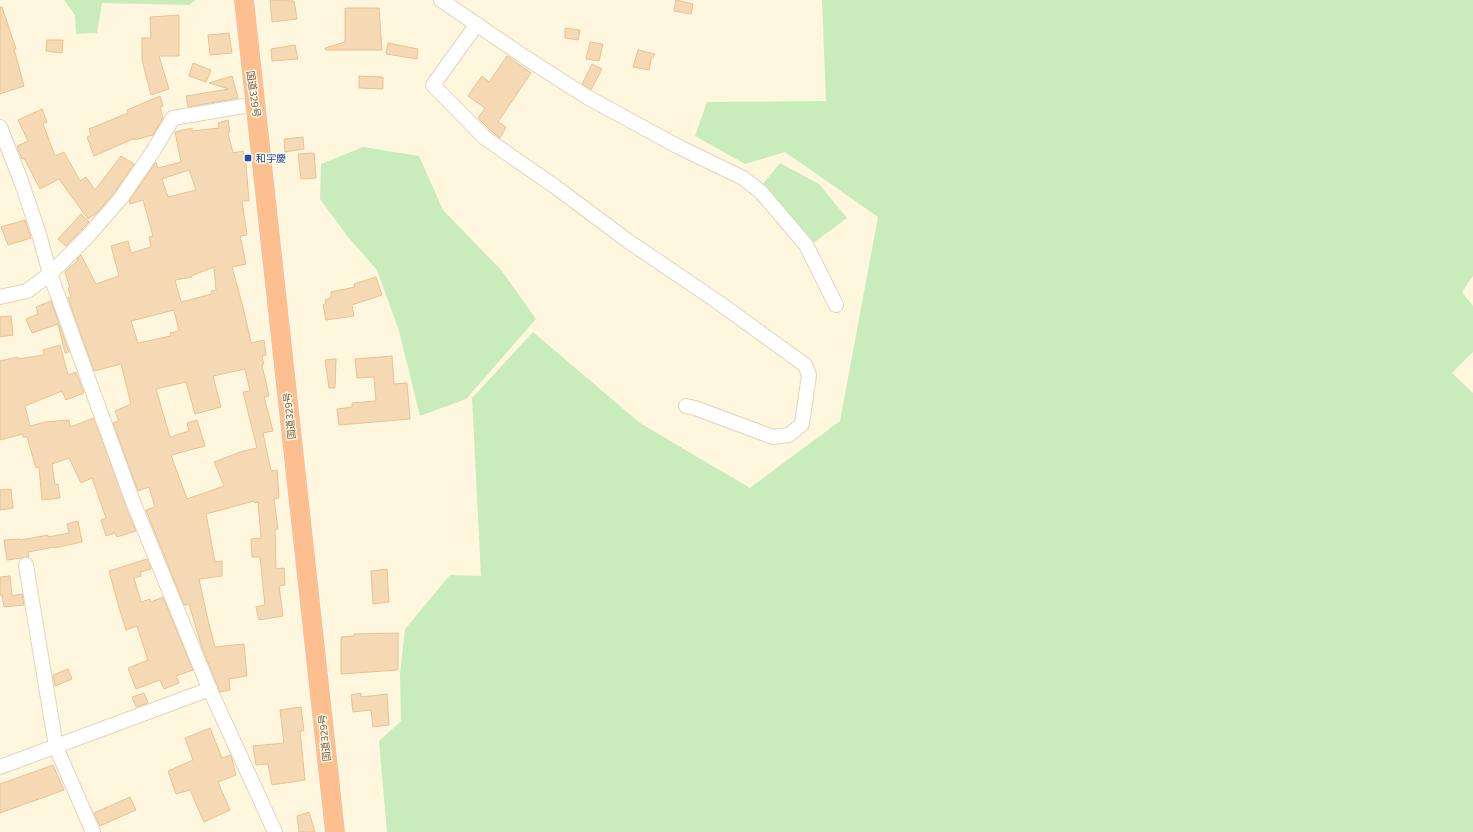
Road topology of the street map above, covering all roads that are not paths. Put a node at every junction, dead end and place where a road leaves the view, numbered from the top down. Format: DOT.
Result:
graph roads {
  1 [pos="244,0"];
  2 [pos="441,0"];
  3 [pos="477,24"];
  4 [pos="256,104"];
  5 [pos="0,127"];
  6 [pos="50,274"];
  7 [pos="0,297"];
  8 [pos="836,305"];
  9 [pos="686,406"];
  10 [pos="26,565"];
  11 [pos="212,693"];
  12 [pos="58,751"];
  13 [pos="0,768"];
  14 [pos="93,832"];
  15 [pos="275,832"];
  16 [pos="335,832"];
  1 -- 4 [label="highway, 国道329号"];
  2 -- 3 [label="street"];
  3 -- 8 [label="street"];
  3 -- 9 [label="street"];
  4 -- 6 [label="street"];
  4 -- 16 [label="highway, 国道329号"];
  5 -- 6 [label="street"];
  6 -- 7 [label="street"];
  6 -- 11 [label="street"];
  10 -- 12 [label="street"];
  11 -- 12 [label="street"];
  11 -- 15 [label="street"];
  12 -- 13 [label="street"];
  12 -- 14 [label="street"];
}
